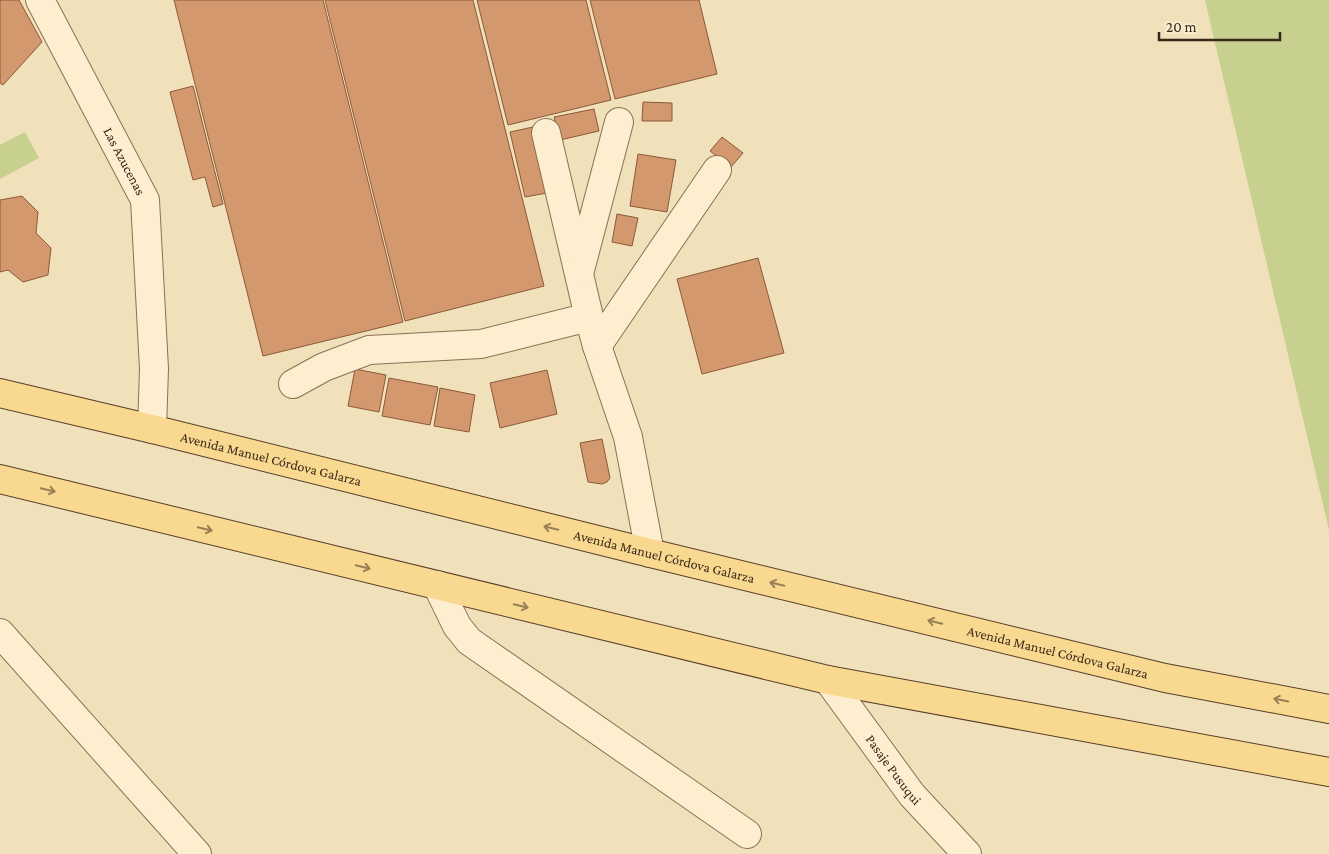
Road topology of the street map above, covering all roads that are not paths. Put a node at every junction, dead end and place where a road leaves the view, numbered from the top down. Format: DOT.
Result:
graph roads {
  1 [pos="40,0"];
  2 [pos="620,122"];
  3 [pos="546,133"];
  4 [pos="717,170"];
  5 [pos="579,274"];
  6 [pos="589,317"];
  7 [pos="597,346"];
  8 [pos="293,384"];
  9 [pos="0,393"];
  10 [pos="152,429"];
  11 [pos="0,479"];
  12 [pos="650,553"];
  13 [pos="437,585"];
  14 [pos="0,633"];
  15 [pos="828,680"];
  16 [pos="1329,709"];
  17 [pos="1329,772"];
  18 [pos="747,834"];
  19 [pos="198,854"];
  20 [pos="967,854"];
  1 -- 10 [label="street, Las Azucenas"];
  2 -- 5 [label="street"];
  3 -- 5 [label="street"];
  4 -- 7 [label="street"];
  5 -- 6 [label="street"];
  6 -- 7 [label="street"];
  6 -- 8 [label="street"];
  7 -- 12 [label="street"];
  9 -- 10 [label="main road, Avenida Manuel Córdova Galarza"];
  12 -- 10 [label="main road, Avenida Manuel Córdova Galarza, one-way"];
  11 -- 13 [label="main road, one-way"];
  16 -- 12 [label="main road, Avenida Manuel Córdova Galarza, one-way"];
  13 -- 15 [label="main road, one-way"];
  13 -- 18 [label="street"];
  14 -- 19 [label="street"];
  15 -- 17 [label="main road"];
  15 -- 20 [label="street, Pasaje Pusuqui"];
}
